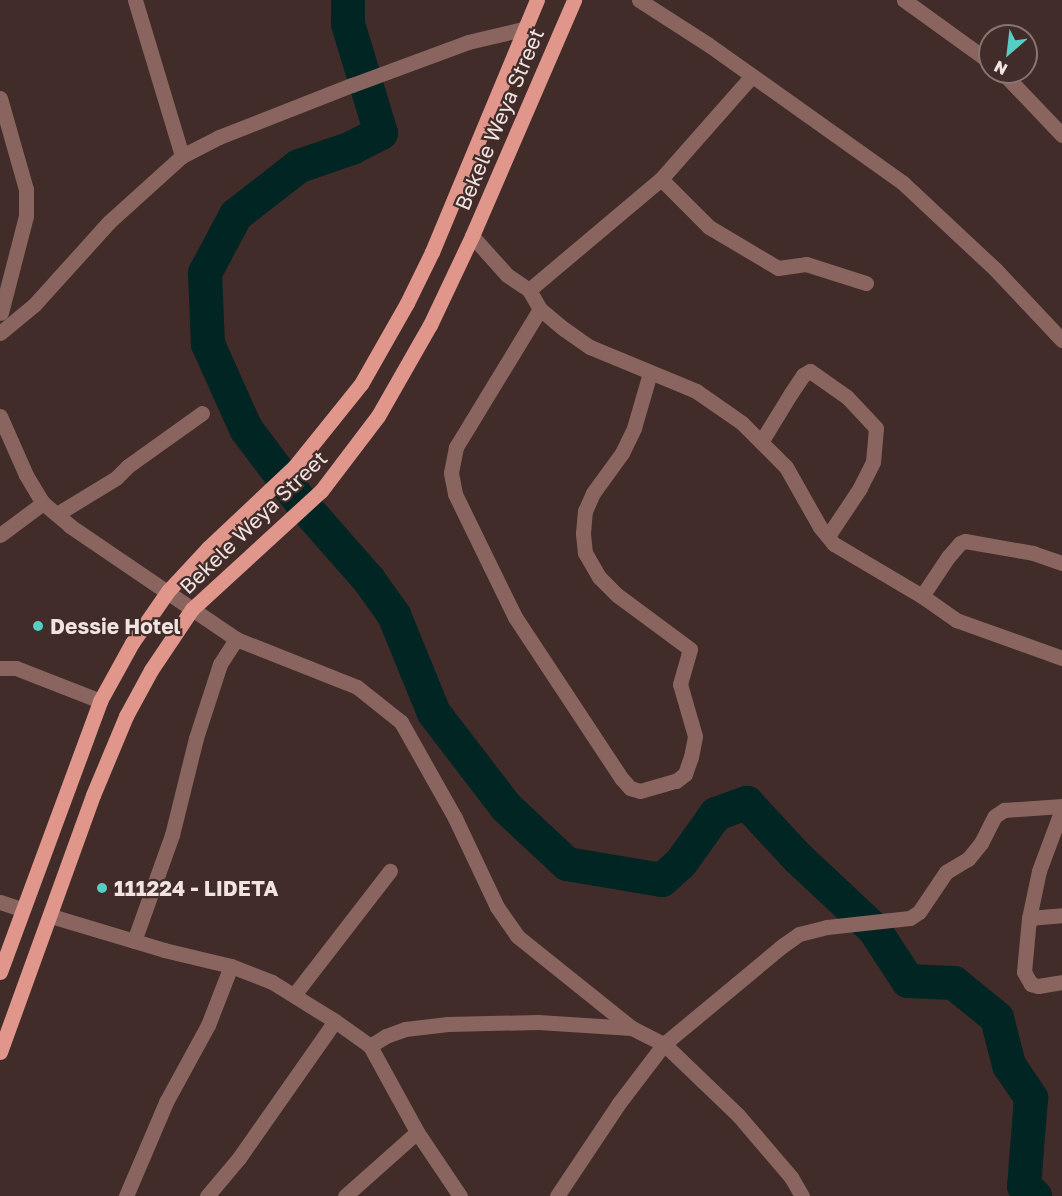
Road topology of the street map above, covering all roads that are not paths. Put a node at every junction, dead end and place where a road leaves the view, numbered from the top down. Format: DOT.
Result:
graph roads {
  1 [pos="135,0"];
  2 [pos="537,0"];
  3 [pos="574,0"];
  4 [pos="639,0"];
  5 [pos="904,0"];
  6 [pos="523,29"];
  7 [pos="978,53"];
  8 [pos="751,77"];
  9 [pos="1013,84"];
  10 [pos="0,98"];
  11 [pos="1062,135"];
  12 [pos="182,156"];
  13 [pos="661,179"];
  14 [pos="472,236"];
  15 [pos="866,283"];
  16 [pos="529,290"];
  17 [pos="34,305"];
  18 [pos="540,309"];
  19 [pos="1,313"];
  20 [pos="0,333"];
  21 [pos="1062,340"];
  22 [pos="650,374"];
  23 [pos="202,413"];
  24 [pos="0,416"];
  25 [pos="761,442"];
  26 [pos="43,503"];
  27 [pos="57,514"];
  28 [pos="0,535"];
  29 [pos="828,536"];
  30 [pos="1062,563"];
  31 [pos="168,591"];
  32 [pos="922,596"];
  33 [pos="192,609"];
  34 [pos="236,639"];
  35 [pos="1062,658"];
  36 [pos="0,668"];
  37 [pos="100,701"];
  38 [pos="1062,807"];
  39 [pos="390,871"];
  40 [pos="0,902"];
  41 [pos="21,909"];
  42 [pos="1062,915"];
  43 [pos="51,916"];
  44 [pos="1029,918"];
  45 [pos="134,941"];
  46 [pos="231,966"];
  47 [pos="0,972"];
  48 [pos="1062,982"];
  49 [pos="294,995"];
  50 [pos="334,1021"];
  51 [pos="632,1028"];
  52 [pos="664,1044"];
  53 [pos="370,1046"];
  54 [pos="0,1052"];
  55 [pos="417,1132"];
  56 [pos="126,1196"];
  57 [pos="207,1196"];
  58 [pos="345,1196"];
  59 [pos="460,1196"];
  60 [pos="557,1196"];
  61 [pos="802,1196"];
  1 -- 12 [label="street"];
  2 -- 6 [label="main road"];
  3 -- 14 [label="main road, Bekele Weya Street"];
  4 -- 8 [label="street"];
  5 -- 7 [label="street"];
  6 -- 12 [label="street"];
  6 -- 31 [label="main road"];
  8 -- 13 [label="street"];
  8 -- 21 [label="street"];
  9 -- 11 [label="street"];
  10 -- 19 [label="street"];
  12 -- 17 [label="street"];
  13 -- 15 [label="street"];
  13 -- 16 [label="street"];
  14 -- 16 [label="street"];
  14 -- 33 [label="main road, Bekele Weya Street"];
  16 -- 18 [label="street"];
  17 -- 19 [label="street"];
  17 -- 20 [label="street"];
  18 -- 22 [label="street"];
  18 -- 22 [label="street"];
  22 -- 25 [label="street"];
  23 -- 27 [label="street"];
  24 -- 26 [label="street"];
  25 -- 29 [label="street"];
  25 -- 29 [label="street"];
  26 -- 27 [label="street"];
  26 -- 28 [label="street"];
  27 -- 31 [label="street"];
  29 -- 32 [label="street"];
  30 -- 32 [label="street"];
  31 -- 33 [label="street"];
  31 -- 37 [label="main road"];
  32 -- 35 [label="street"];
  33 -- 34 [label="street"];
  33 -- 43 [label="main road, Bekele Weya Street"];
  34 -- 45 [label="street"];
  34 -- 51 [label="street"];
  36 -- 37 [label="street"];
  37 -- 41 [label="main road"];
  38 -- 44 [label="street"];
  38 -- 52 [label="street"];
  39 -- 49 [label="street"];
  40 -- 41 [label="street"];
  41 -- 47 [label="main road"];
  42 -- 44 [label="street"];
  43 -- 45 [label="street"];
  43 -- 54 [label="main road, Bekele Weya Street"];
  44 -- 48 [label="street"];
  45 -- 46 [label="street"];
  46 -- 49 [label="street"];
  46 -- 56 [label="street"];
  49 -- 50 [label="street"];
  50 -- 53 [label="street"];
  50 -- 57 [label="street"];
  51 -- 52 [label="street"];
  51 -- 53 [label="street"];
  52 -- 60 [label="street"];
  52 -- 61 [label="street"];
  53 -- 55 [label="street"];
  55 -- 58 [label="street"];
  55 -- 59 [label="street"];
}
